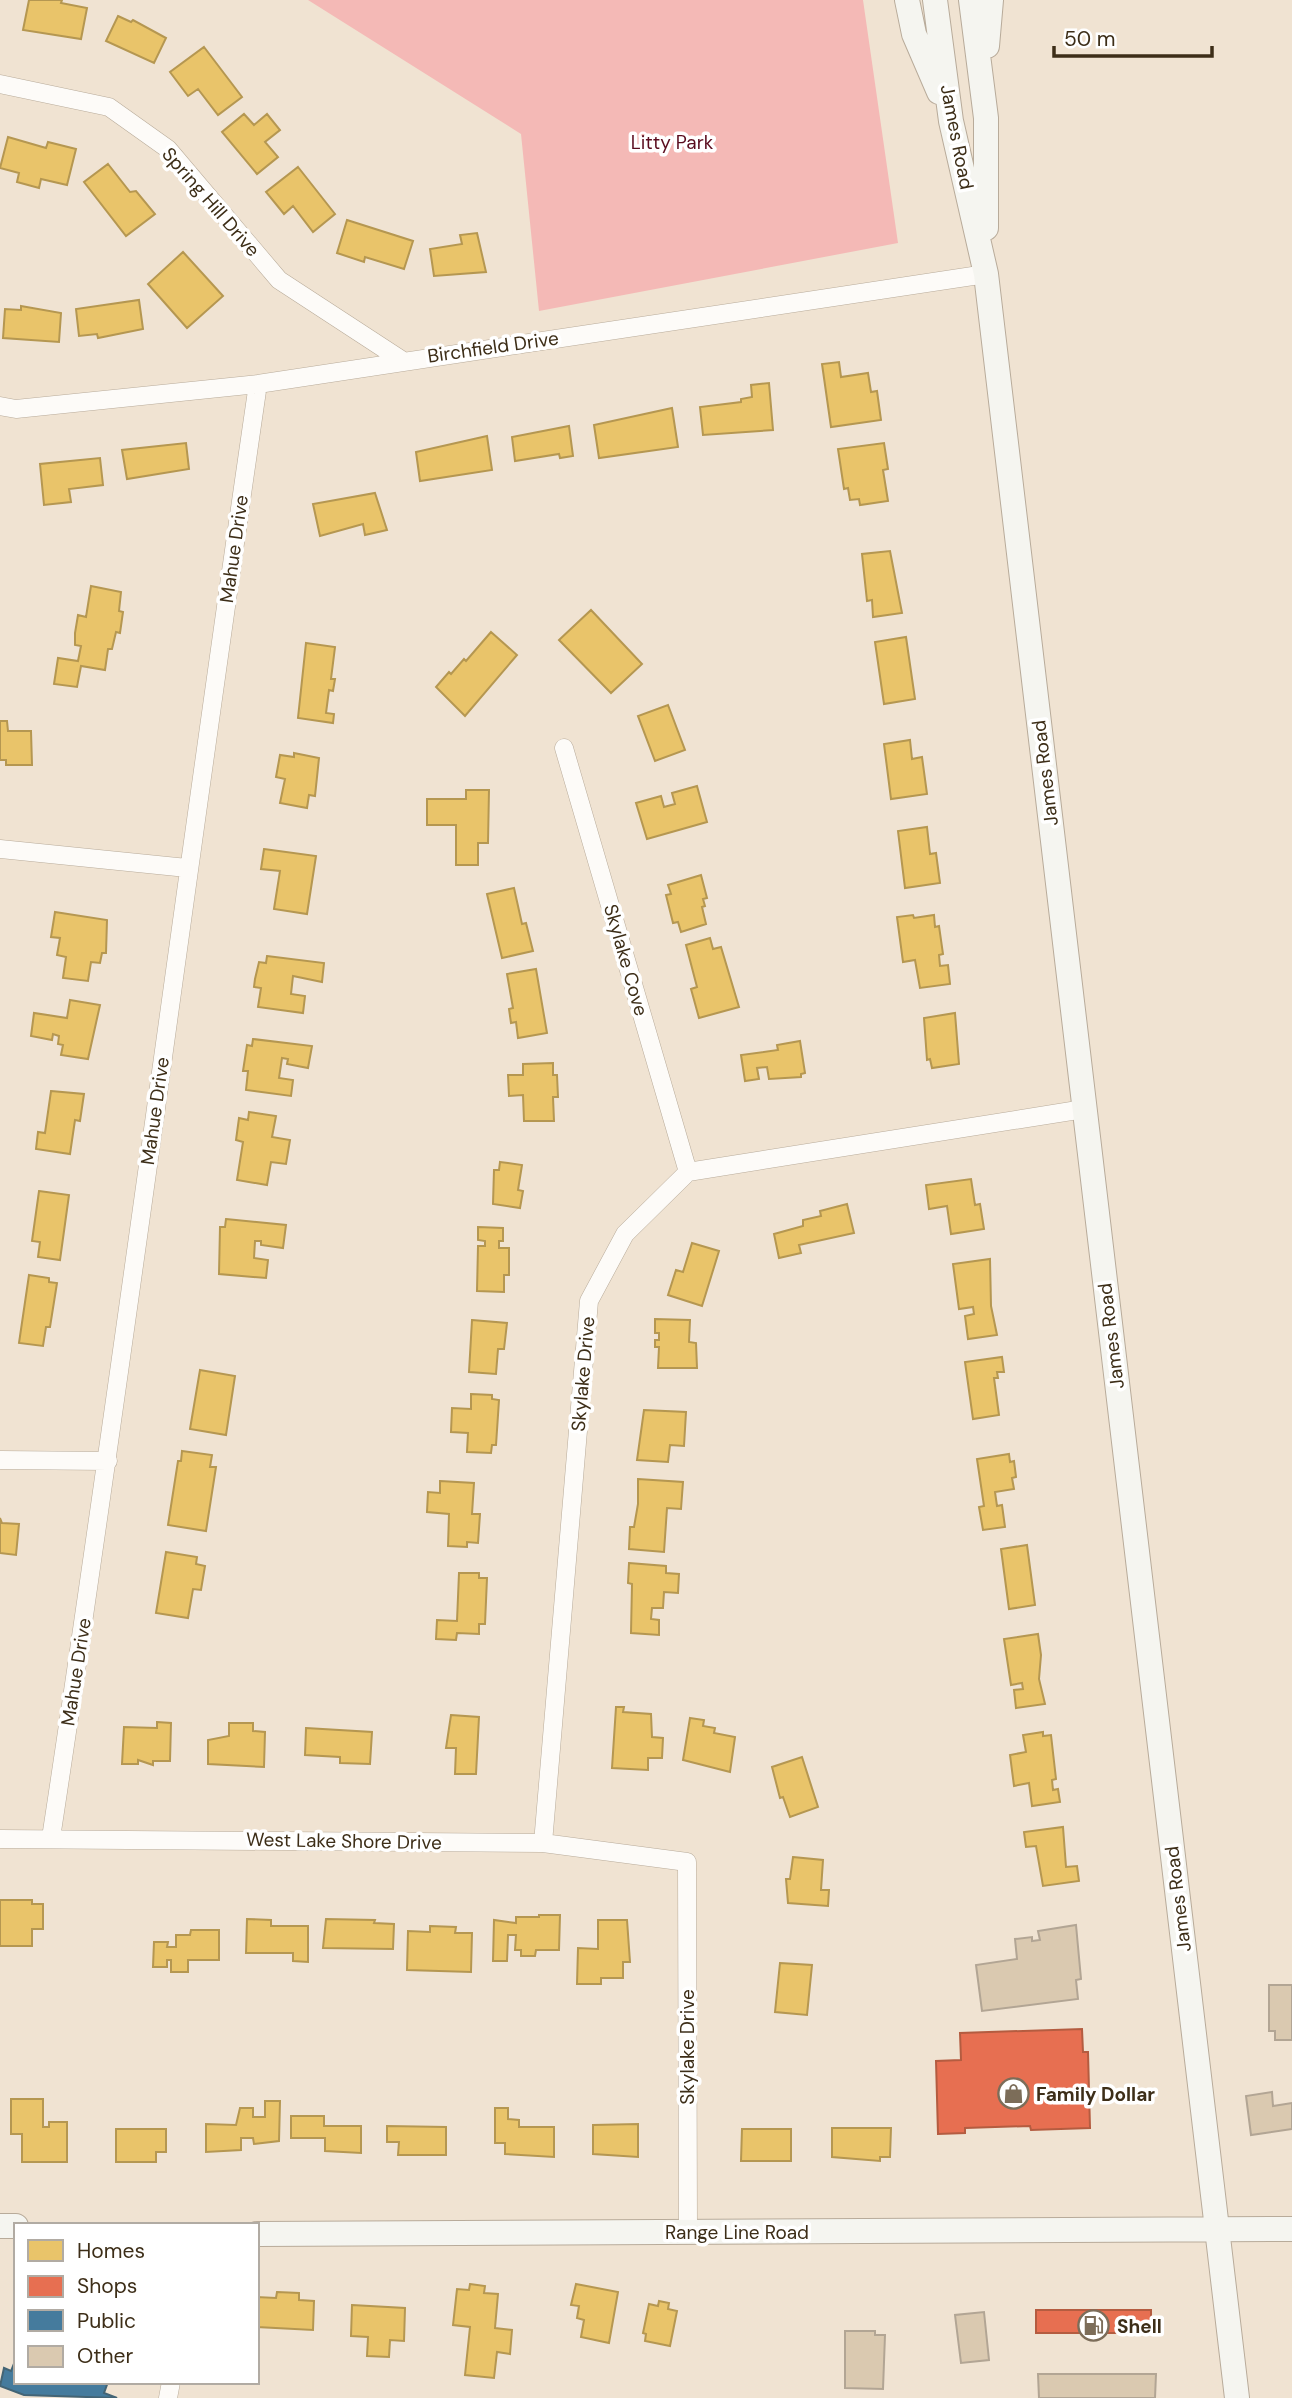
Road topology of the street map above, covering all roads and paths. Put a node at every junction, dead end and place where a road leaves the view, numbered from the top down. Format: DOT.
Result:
graph roads {
  1 [pos="907,0"];
  2 [pos="935,0"];
  3 [pos="971,0"];
  4 [pos="991,0"];
  5 [pos="0,85"];
  6 [pos="984,96"];
  7 [pos="951,121"];
  8 [pos="986,274"];
  9 [pos="403,360"];
  10 [pos="258,384"];
  11 [pos="0,406"];
  12 [pos="564,748"];
  13 [pos="0,849"];
  14 [pos="187,868"];
  15 [pos="1084,1109"];
  16 [pos="688,1172"];
  17 [pos="0,1460"];
  18 [pos="108,1461"];
  19 [pos="51,1838"];
  20 [pos="0,1839"];
  21 [pos="543,1843"];
  22 [pos="687,1861"];
  23 [pos="1217,2229"];
  24 [pos="1292,2229"];
  25 [pos="688,2232"];
  26 [pos="259,2234"];
  27 [pos="1237,2398"];
  1 -- 7 [label="main road"];
  2 -- 7 [label="main road, James Road"];
  3 -- 6 [label="main road, James Road"];
  4 -- 6 [label="main road"];
  5 -- 9 [label="street, Spring Hill Drive"];
  6 -- 8 [label="main road, James Road"];
  7 -- 8 [label="main road, James Road"];
  8 -- 9 [label="street, Birchfield Drive"];
  8 -- 15 [label="main road, James Road"];
  9 -- 10 [label="street, Birchfield Drive"];
  10 -- 11 [label="street, Birchfield Drive"];
  10 -- 14 [label="street, Mahue Drive"];
  12 -- 16 [label="street, Skylake Cove"];
  13 -- 14 [label="street"];
  14 -- 18 [label="street, Mahue Drive"];
  15 -- 16 [label="street"];
  15 -- 23 [label="main road, James Road"];
  16 -- 21 [label="street, Skylake Drive"];
  17 -- 18 [label="street"];
  18 -- 19 [label="street, Mahue Drive"];
  19 -- 20 [label="street, West Lake Shore Drive"];
  19 -- 21 [label="street, West Lake Shore Drive"];
  21 -- 22 [label="street, West Lake Shore Drive"];
  22 -- 25 [label="street, Skylake Drive"];
  23 -- 24 [label="main road, Range Line Road"];
  23 -- 25 [label="main road, Range Line Road"];
  23 -- 27 [label="main road, James Road"];
  25 -- 26 [label="main road, Range Line Road"];
}
